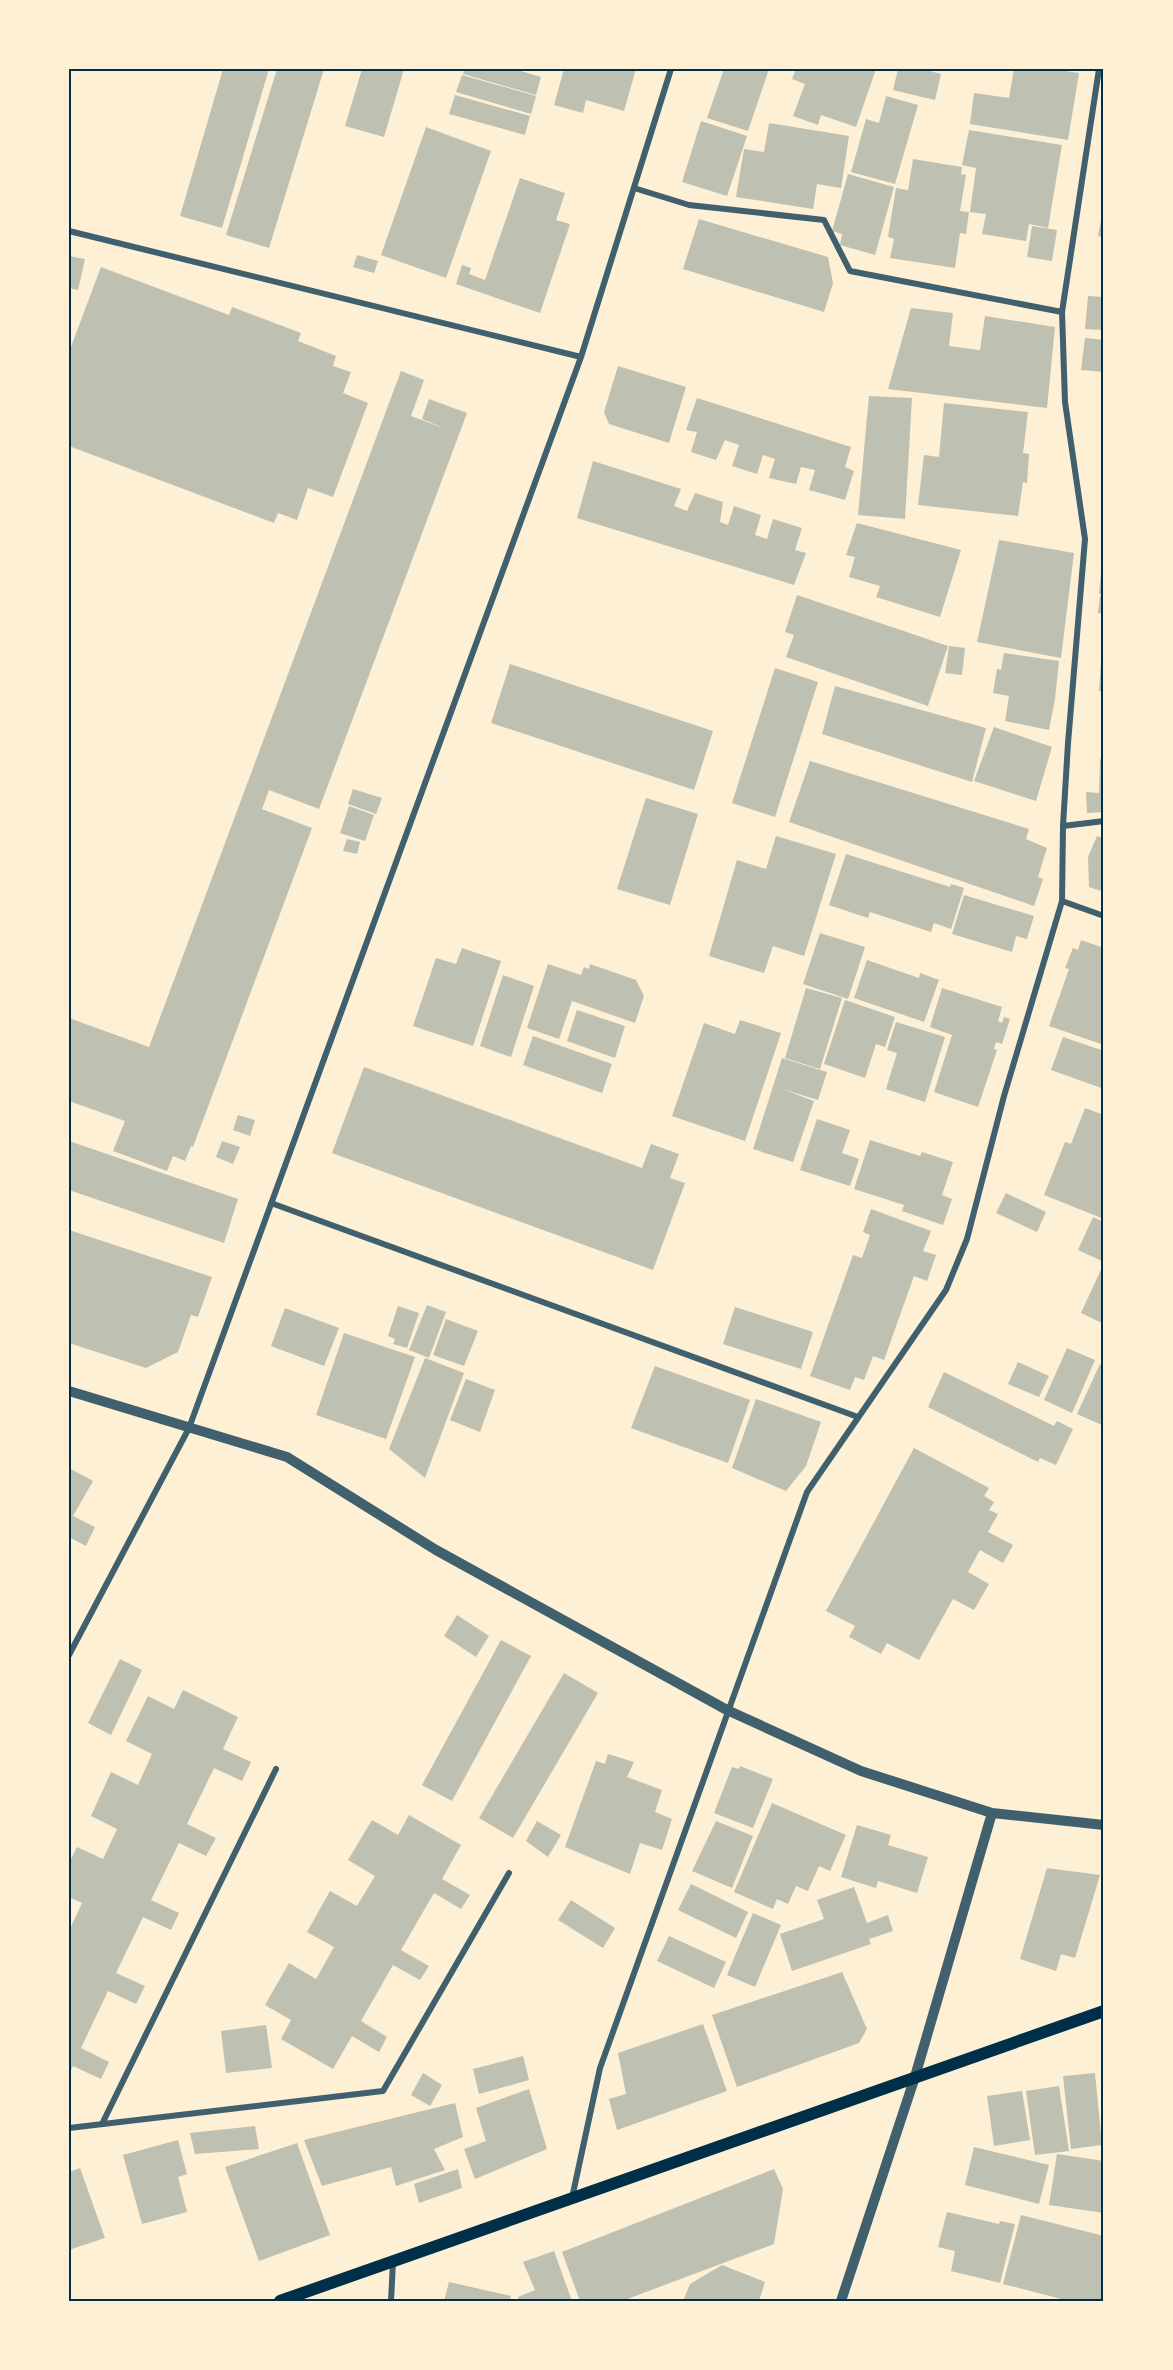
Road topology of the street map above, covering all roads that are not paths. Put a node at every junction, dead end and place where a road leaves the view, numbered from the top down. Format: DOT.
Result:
graph roads {
  1 [pos="671,69"];
  2 [pos="1099,69"];
  3 [pos="634,188"];
  4 [pos="69,231"];
  5 [pos="1062,312"];
  6 [pos="581,357"];
  7 [pos="1104,821"];
  8 [pos="1063,826"];
  9 [pos="1062,901"];
  10 [pos="1104,916"];
  11 [pos="271,1203"];
  12 [pos="69,1391"];
  13 [pos="858,1417"];
  14 [pos="189,1428"];
  15 [pos="69,1655"];
  16 [pos="727,1710"];
  17 [pos="276,1769"];
  18 [pos="992,1813"];
  19 [pos="1104,1825"];
  20 [pos="509,1874"];
  21 [pos="1104,2011"];
  22 [pos="914,2080"];
  23 [pos="102,2124"];
  24 [pos="69,2128"];
  25 [pos="572,2198"];
  26 [pos="393,2261"];
  27 [pos="280,2301"];
  28 [pos="391,2301"];
  29 [pos="841,2301"];
  1 -- 3 [label="street"];
  2 -- 5 [label="street"];
  3 -- 5 [label="street"];
  3 -- 6 [label="street"];
  4 -- 6 [label="street"];
  5 -- 8 [label="street"];
  6 -- 11 [label="street"];
  7 -- 8 [label="street"];
  8 -- 9 [label="street"];
  9 -- 10 [label="street"];
  9 -- 13 [label="street"];
  11 -- 13 [label="street"];
  11 -- 14 [label="street"];
  12 -- 14 [label="street"];
  13 -- 16 [label="street"];
  14 -- 15 [label="street"];
  14 -- 16 [label="street"];
  16 -- 18 [label="street"];
  16 -- 25 [label="street"];
  17 -- 23 [label="street"];
  18 -- 19 [label="street"];
  18 -- 22 [label="street"];
  20 -- 23 [label="street"];
  21 -- 22 [label="main road"];
  22 -- 25 [label="main road"];
  22 -- 29 [label="street"];
  23 -- 24 [label="street"];
  25 -- 26 [label="main road"];
  26 -- 27 [label="main road"];
  26 -- 28 [label="street"];
}
